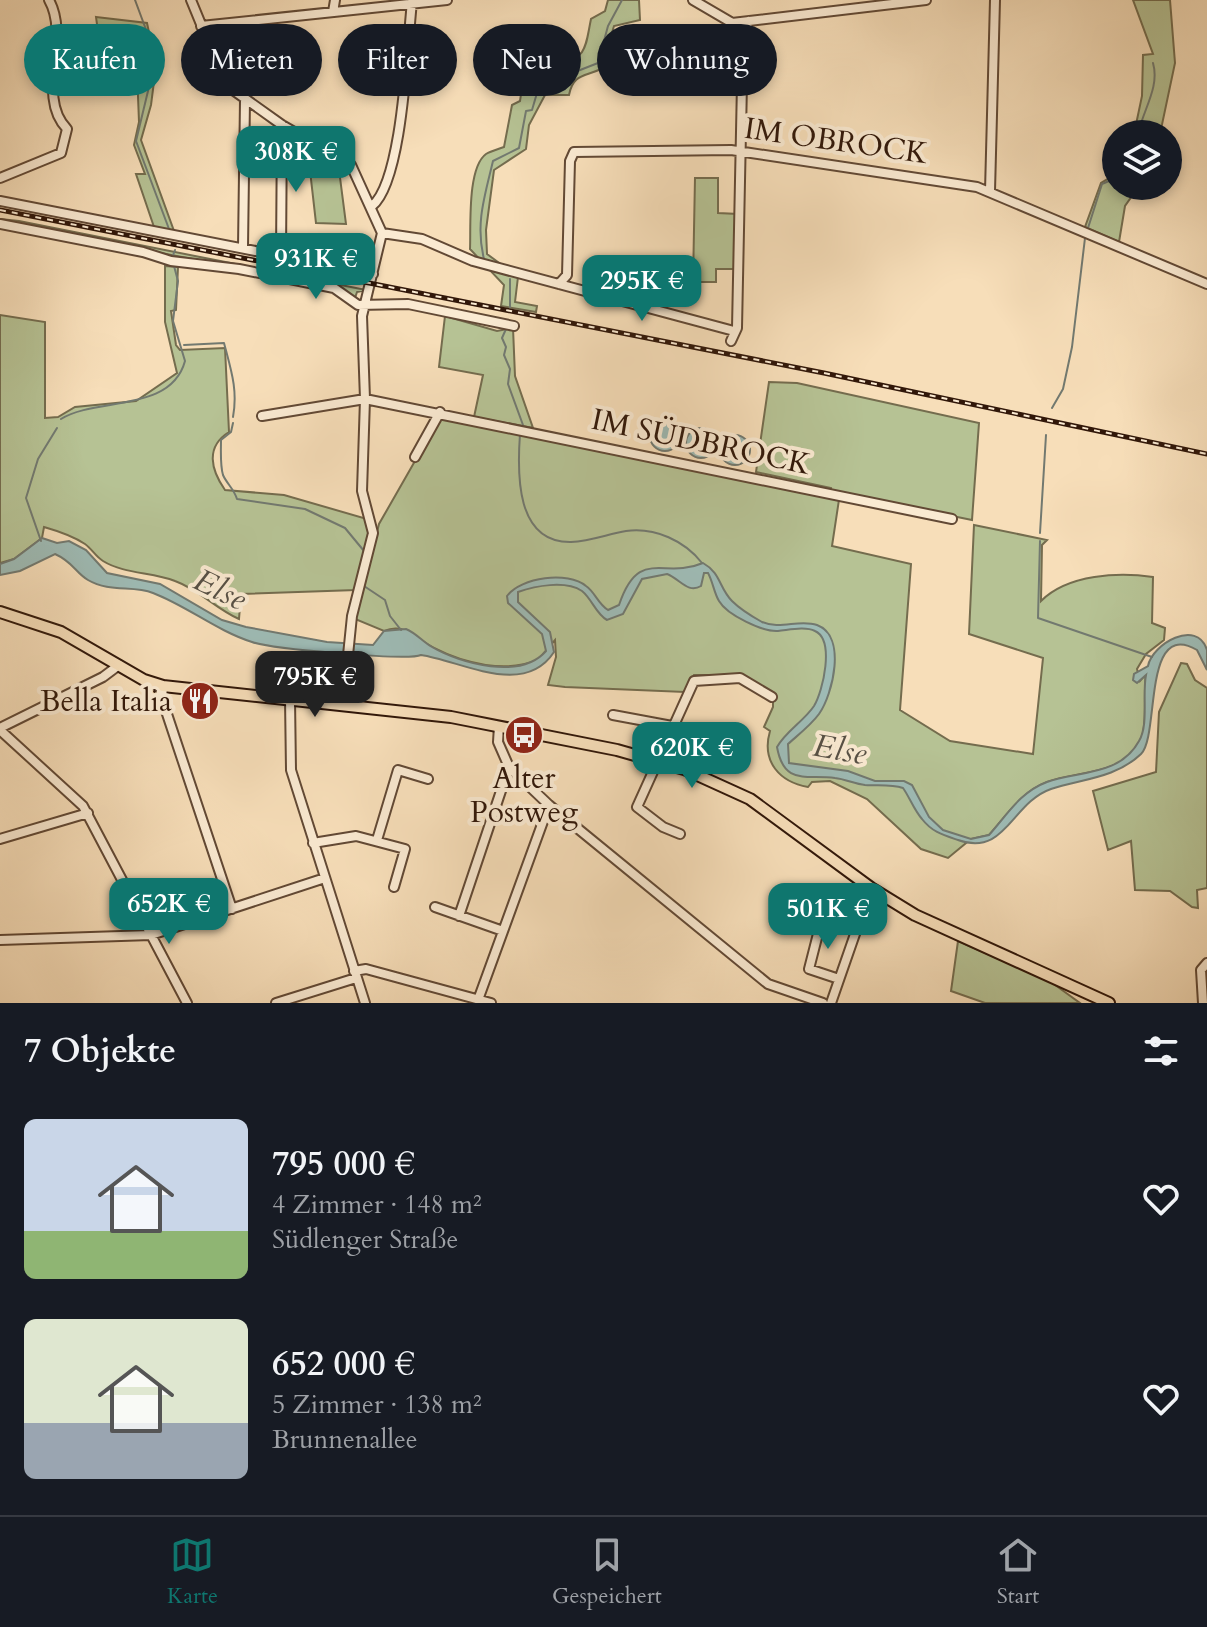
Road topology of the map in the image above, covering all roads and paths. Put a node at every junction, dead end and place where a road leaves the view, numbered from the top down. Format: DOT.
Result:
graph roads {
  1 [pos="49,0"];
  2 [pos="191,0"];
  3 [pos="335,0"];
  4 [pos="447,0"];
  5 [pos="693,0"];
  6 [pos="926,0"];
  7 [pos="995,0"];
  8 [pos="412,2"];
  9 [pos="333,12"];
  10 [pos="749,21"];
  11 [pos="732,23"];
  12 [pos="200,24"];
  13 [pos="220,24"];
  14 [pos="748,24"];
  15 [pos="240,96"];
  16 [pos="742,96"];
  17 [pos="245,100"];
  18 [pos="282,125"];
  19 [pos="741,151"];
  20 [pos="0,178"];
  21 [pos="990,191"];
  22 [pos="0,201"];
  23 [pos="372,206"];
  24 [pos="0,224"];
  25 [pos="382,233"];
  26 [pos="243,247"];
  27 [pos="281,254"];
  28 [pos="373,274"];
  29 [pos="559,284"];
  30 [pos="1207,284"];
  31 [pos="365,305"];
  32 [pos="514,326"];
  33 [pos="734,331"];
  34 [pos="731,341"];
  35 [pos="365,399"];
  36 [pos="440,412"];
  37 [pos="262,416"];
  38 [pos="415,457"];
  39 [pos="952,519"];
  40 [pos="0,612"];
  41 [pos="119,665"];
  42 [pos="163,686"];
  43 [pos="772,697"];
  44 [pos="290,699"];
  45 [pos="343,704"];
  46 [pos="613,715"];
  47 [pos="499,726"];
  48 [pos="672,726"];
  49 [pos="0,729"];
  50 [pos="658,760"];
  51 [pos="509,767"];
  52 [pos="428,779"];
  53 [pos="549,805"];
  54 [pos="88,813"];
  55 [pos="680,834"];
  56 [pos="0,839"];
  57 [pos="377,840"];
  58 [pos="313,843"];
  59 [pos="325,878"];
  60 [pos="394,887"];
  61 [pos="871,888"];
  62 [pos="435,907"];
  63 [pos="232,909"];
  64 [pos="459,916"];
  65 [pos="821,922"];
  66 [pos="503,931"];
  67 [pos="151,935"];
  68 [pos="0,940"];
  69 [pos="1204,966"];
  70 [pos="355,974"];
  71 [pos="1052,978"];
  72 [pos="839,979"];
  73 [pos="478,1000"];
  74 [pos="187,1003"];
  75 [pos="276,1003"];
  76 [pos="365,1003"];
  77 [pos="491,1003"];
  78 [pos="823,1003"];
  79 [pos="831,1003"];
  80 [pos="1099,1003"];
  81 [pos="1109,1003"];
  82 [pos="1203,1003"];
  1 -- 20 [label="street"];
  2 -- 12 [label="street"];
  3 -- 9 [label="street"];
  4 -- 8 [label="street"];
  5 -- 11 [label="street"];
  6 -- 10 [label="street"];
  7 -- 21 [label="street"];
  8 -- 9 [label="street"];
  8 -- 23 [label="street"];
  9 -- 13 [label="street"];
  10 -- 11 [label="street"];
  10 -- 14 [label="street"];
  15 -- 17 [label="street"];
  16 -- 19 [label="street"];
  17 -- 18 [label="street"];
  17 -- 26 [label="street"];
  18 -- 23 [label="street"];
  18 -- 27 [label="street"];
  19 -- 21 [label="street, IM OBROCK"];
  19 -- 29 [label="street, IM OBROCK"];
  19 -- 33 [label="street"];
  21 -- 30 [label="street, IM OBROCK"];
  22 -- 26 [label="street"];
  23 -- 25 [label="street"];
  24 -- 31 [label="street"];
  25 -- 28 [label="street"];
  25 -- 29 [label="street"];
  26 -- 27 [label="street"];
  27 -- 28 [label="street"];
  28 -- 31 [label="street"];
  29 -- 33 [label="street"];
  31 -- 32 [label="street"];
  31 -- 35 [label="street"];
  33 -- 34 [label="street"];
  35 -- 36 [label="street, IM SÜDBROCK"];
  35 -- 37 [label="street, IM SÜDBROCK"];
  35 -- 45 [label="street"];
  36 -- 38 [label="street"];
  36 -- 39 [label="street, IM SÜDBROCK"];
  40 -- 41 [label="main road"];
  41 -- 42 [label="main road"];
  41 -- 49 [label="street"];
  42 -- 44 [label="main road"];
  42 -- 63 [label="street"];
  43 -- 48 [label="street"];
  44 -- 45 [label="main road"];
  44 -- 58 [label="street"];
  45 -- 47 [label="main road"];
  46 -- 48 [label="street"];
  47 -- 50 [label="main road"];
  47 -- 51 [label="street"];
  48 -- 50 [label="street"];
  49 -- 54 [label="street"];
  50 -- 55 [label="street"];
  50 -- 61 [label="main road"];
  51 -- 53 [label="street"];
  51 -- 64 [label="street"];
  52 -- 57 [label="street"];
  53 -- 66 [label="street"];
  53 -- 78 [label="street"];
  54 -- 56 [label="street"];
  54 -- 67 [label="street"];
  57 -- 58 [label="street"];
  57 -- 60 [label="street"];
  58 -- 59 [label="street"];
  59 -- 63 [label="street"];
  59 -- 70 [label="street"];
  61 -- 71 [label="main road"];
  61 -- 72 [label="street"];
  62 -- 64 [label="street"];
  63 -- 67 [label="street"];
  64 -- 66 [label="street"];
  65 -- 72 [label="street"];
  66 -- 73 [label="street"];
  67 -- 68 [label="street"];
  67 -- 74 [label="street"];
  69 -- 82 [label="street"];
  70 -- 73 [label="street"];
  70 -- 75 [label="street"];
  70 -- 76 [label="street"];
  71 -- 80 [label="main road"];
  71 -- 81 [label="main road"];
  72 -- 79 [label="street"];
  73 -- 77 [label="street"];
}
